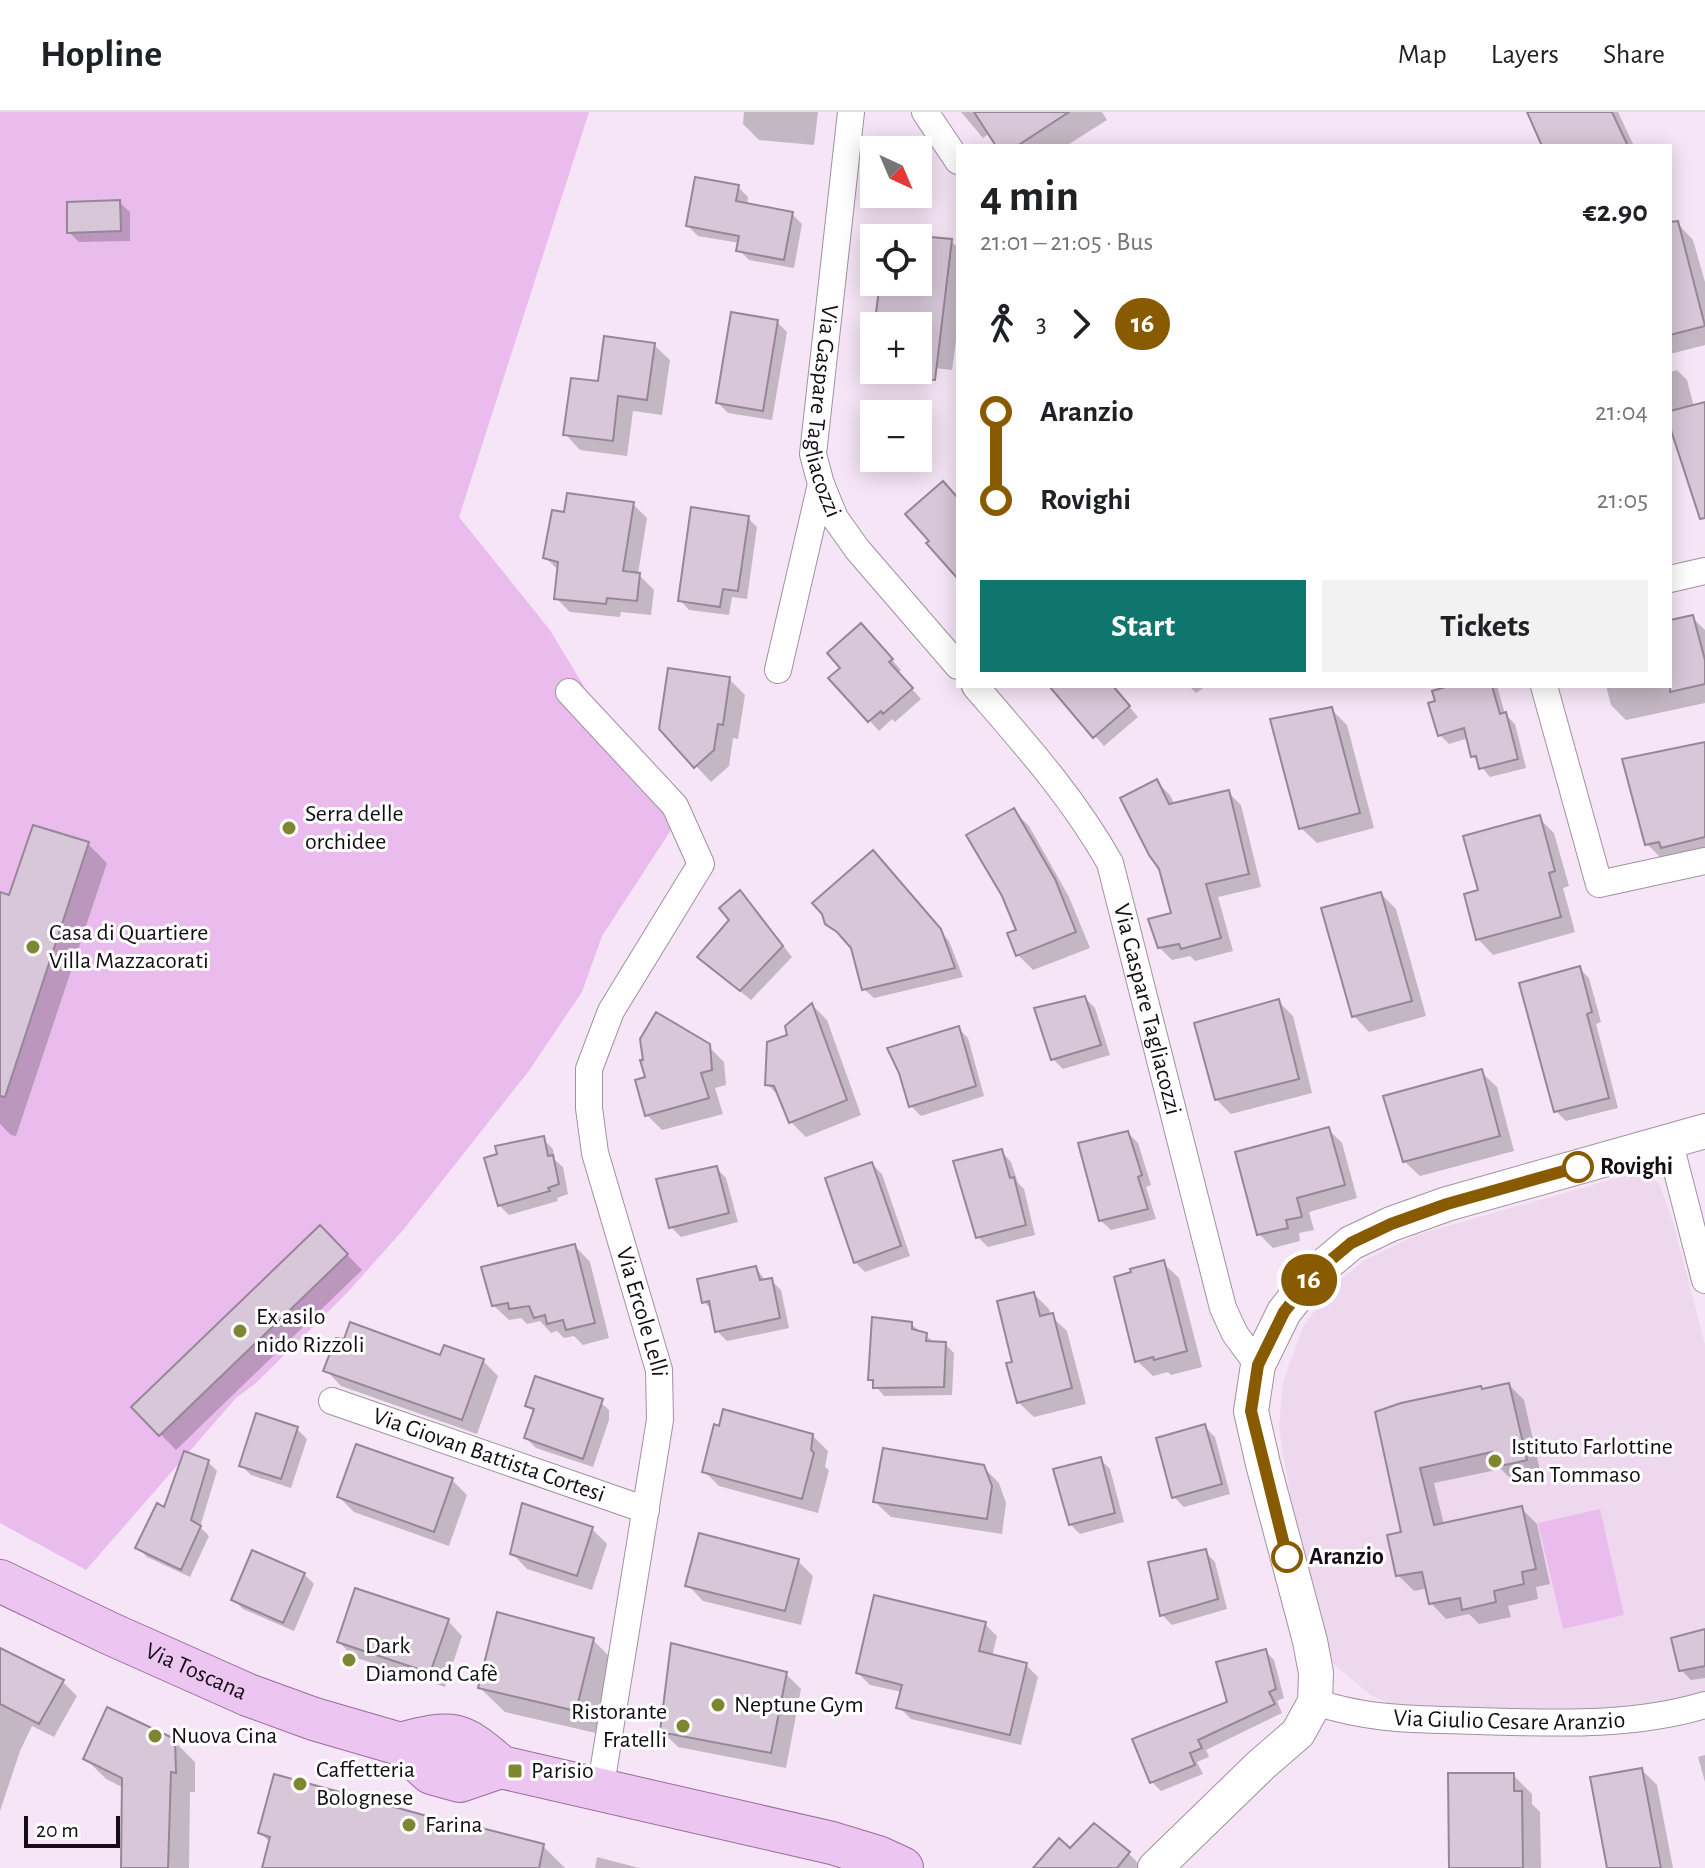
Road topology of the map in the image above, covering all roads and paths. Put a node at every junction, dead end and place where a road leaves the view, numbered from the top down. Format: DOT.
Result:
graph roads {
  1 [pos="851,112"];
  2 [pos="925,112"];
  3 [pos="956,158"];
  4 [pos="821,484"];
  5 [pos="1705,571"];
  6 [pos="1672,579"];
  7 [pos="956,664"];
  8 [pos="778,670"];
  9 [pos="977,688"];
  10 [pos="1545,688"];
  11 [pos="569,692"];
  12 [pos="1705,861"];
  13 [pos="1705,1131"];
  14 [pos="1669,1140"];
  15 [pos="1705,1280"];
  16 [pos="1258,1365"];
  17 [pos="332,1401"];
  18 [pos="646,1510"];
  19 [pos="0,1581"];
  20 [pos="1315,1702"];
  21 [pos="1705,1705"];
  22 [pos="600,1791"];
  23 [pos="902,1868"];
  24 [pos="1155,1868"];
  1 -- 4 [label="street, Via Gaspare Tagliacozzi"];
  2 -- 3 [label="street"];
  4 -- 7 [label="street, Via Gaspare Tagliacozzi"];
  4 -- 8 [label="street"];
  5 -- 6 [label="street"];
  9 -- 16 [label="street, Via Gaspare Tagliacozzi"];
  10 -- 12 [label="street"];
  11 -- 18 [label="street, Via Ercole Lelli"];
  13 -- 14 [label="street"];
  14 -- 15 [label="street"];
  14 -- 16 [label="street"];
  16 -- 20 [label="street"];
  17 -- 18 [label="street, Via Giovan Battista Cortesi"];
  18 -- 22 [label="street, Via Ercole Lelli"];
  19 -- 22 [label="main road, Via Toscana"];
  20 -- 21 [label="street, Via Giulio Cesare Aranzio"];
  20 -- 24 [label="street"];
  22 -- 23 [label="main road, Via Toscana"];
}
